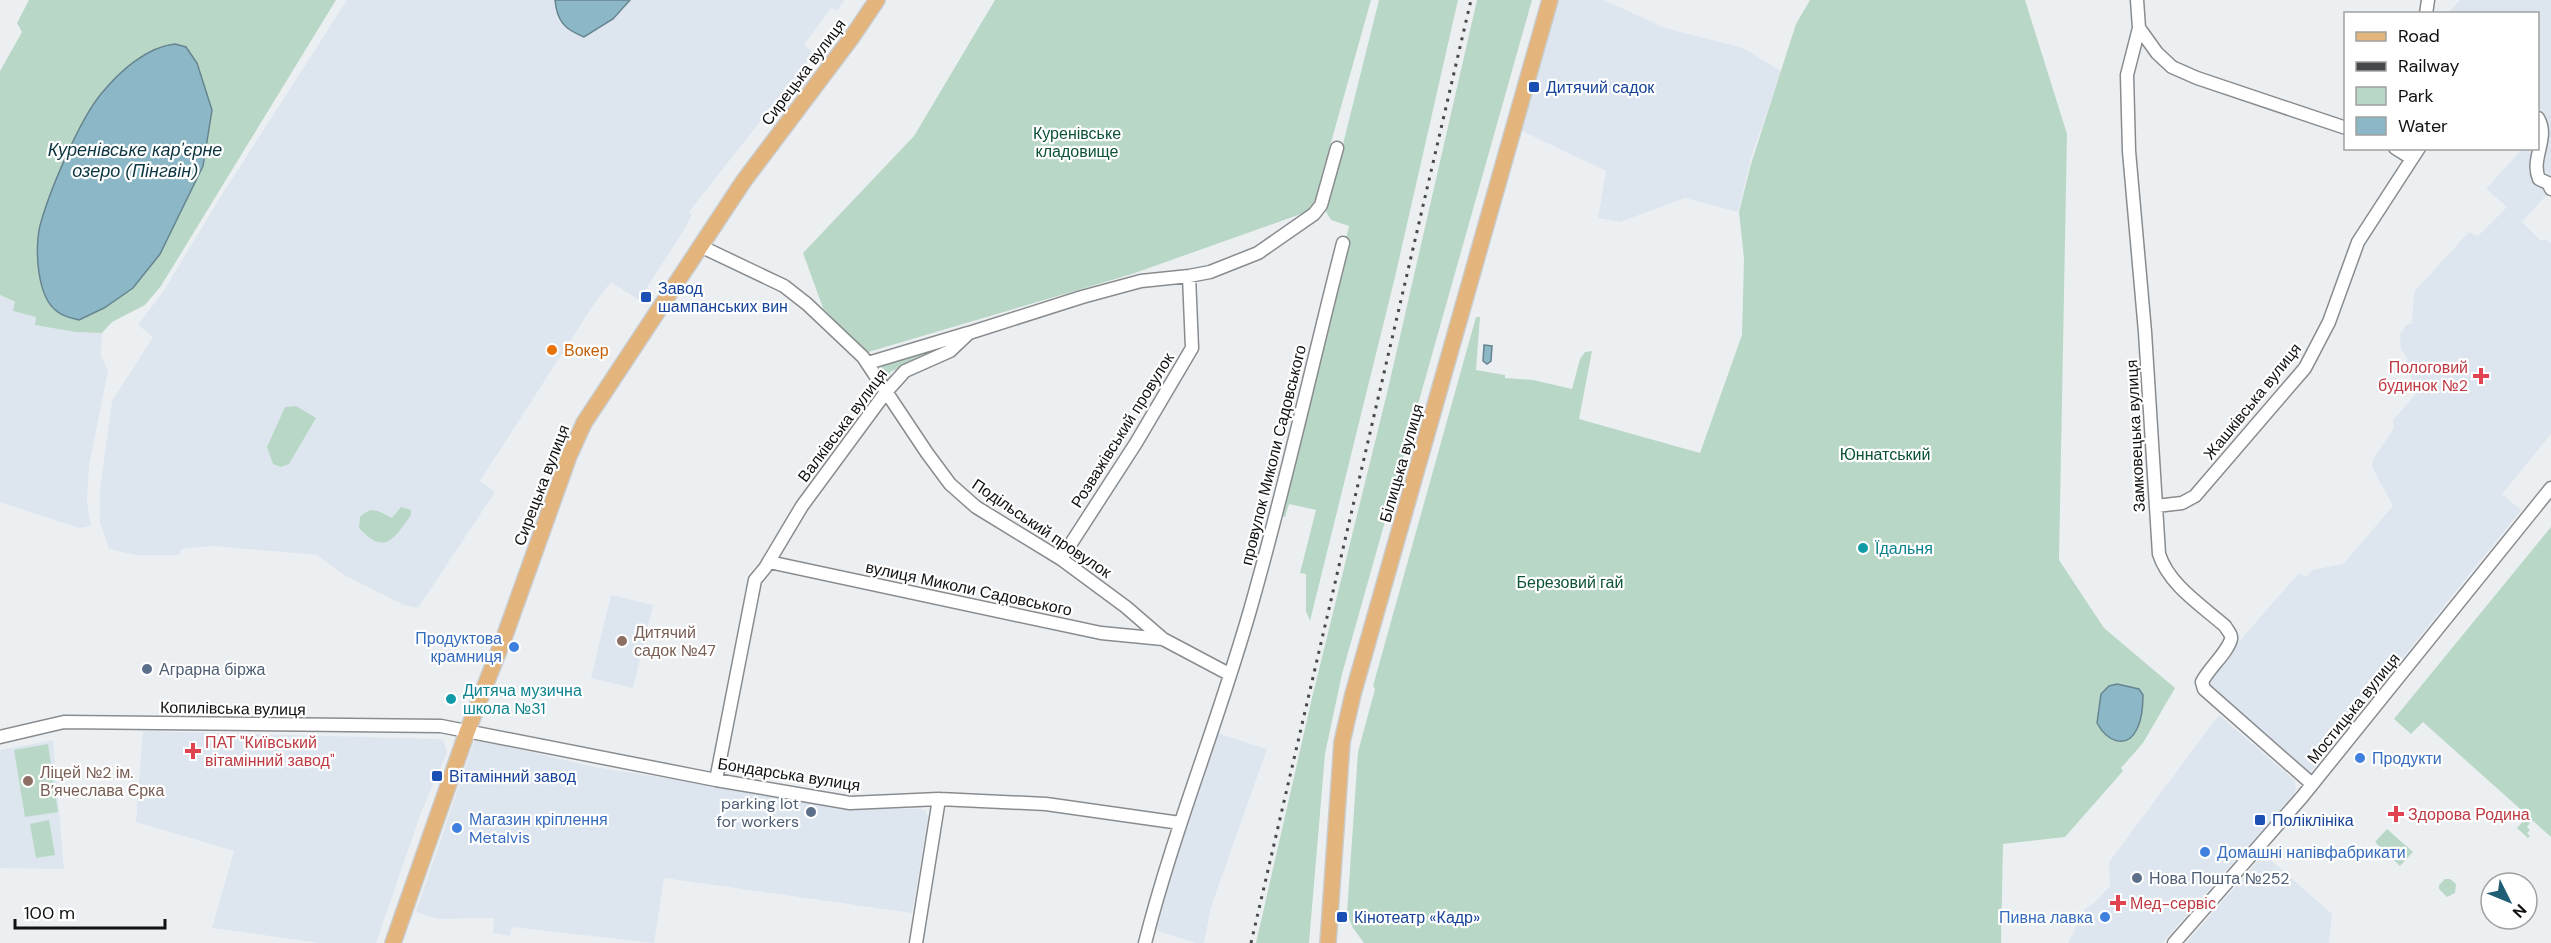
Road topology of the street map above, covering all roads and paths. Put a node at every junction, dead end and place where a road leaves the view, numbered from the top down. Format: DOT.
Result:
graph roads {
  1 [pos="876,0"];
  2 [pos="1550,0"];
  3 [pos="2137,0"];
  4 [pos="2139,28"];
  5 [pos="2539,122"];
  6 [pos="2344,127"];
  7 [pos="1337,148"];
  8 [pos="2539,148"];
  9 [pos="2539,150"];
  10 [pos="2415,153"];
  11 [pos="2551,189"];
  12 [pos="1343,243"];
  13 [pos="700,246"];
  14 [pos="1189,276"];
  15 [pos="969,333"];
  16 [pos="867,363"];
  17 [pos="886,392"];
  18 [pos="2551,488"];
  19 [pos="2156,506"];
  20 [pos="1061,559"];
  21 [pos="769,562"];
  22 [pos="1163,639"];
  23 [pos="1229,674"];
  24 [pos="467,732"];
  25 [pos="0,738"];
  26 [pos="716,780"];
  27 [pos="2312,784"];
  28 [pos="939,799"];
  29 [pos="1180,823"];
  30 [pos="393,943"];
  31 [pos="916,943"];
  32 [pos="1144,943"];
  33 [pos="1328,943"];
  34 [pos="2174,943"];
  1 -- 13 [label="main road, Сирецька вулиця"];
  2 -- 33 [label="main road, Білицька вулиця"];
  3 -- 4 [label="street, Замковецька вулиця"];
  4 -- 6 [label="street"];
  4 -- 19 [label="street, Замковецька вулиця"];
  5 -- 8 [label="street"];
  7 -- 14 [label="street, Валківська вулиця"];
  9 -- 11 [label="street"];
  10 -- 19 [label="street, Жашківська вулиця"];
  12 -- 23 [label="street, провулок Миколи Садовського"];
  13 -- 16 [label="street, Подільський провулок"];
  13 -- 24 [label="main road, Сирецька вулиця"];
  14 -- 15 [label="street, Валківська вулиця"];
  14 -- 20 [label="street, Розважівський провулок"];
  15 -- 16 [label="street"];
  15 -- 17 [label="street, Валківська вулиця"];
  16 -- 17 [label="street, Подільський провулок"];
  17 -- 20 [label="street, Подільський провулок"];
  17 -- 21 [label="street, Валківська вулиця"];
  18 -- 27 [label="street, Мостицька вулиця"];
  19 -- 27 [label="street, Замковецька вулиця"];
  20 -- 22 [label="street, Подільський провулок"];
  21 -- 22 [label="street, вулиця Миколи Садовського"];
  21 -- 26 [label="street, Валківська вулиця"];
  22 -- 23 [label="street, Подільський провулок"];
  23 -- 29 [label="street"];
  24 -- 25 [label="street, Копилівська вулиця"];
  24 -- 26 [label="street, Бондарська вулиця"];
  24 -- 30 [label="main road, Сирецька вулиця"];
  26 -- 28 [label="street, Бондарська вулиця"];
  27 -- 34 [label="street, Мостицька вулиця"];
  28 -- 29 [label="street, Бондарська вулиця"];
  28 -- 31 [label="street"];
  29 -- 32 [label="street"];
}
